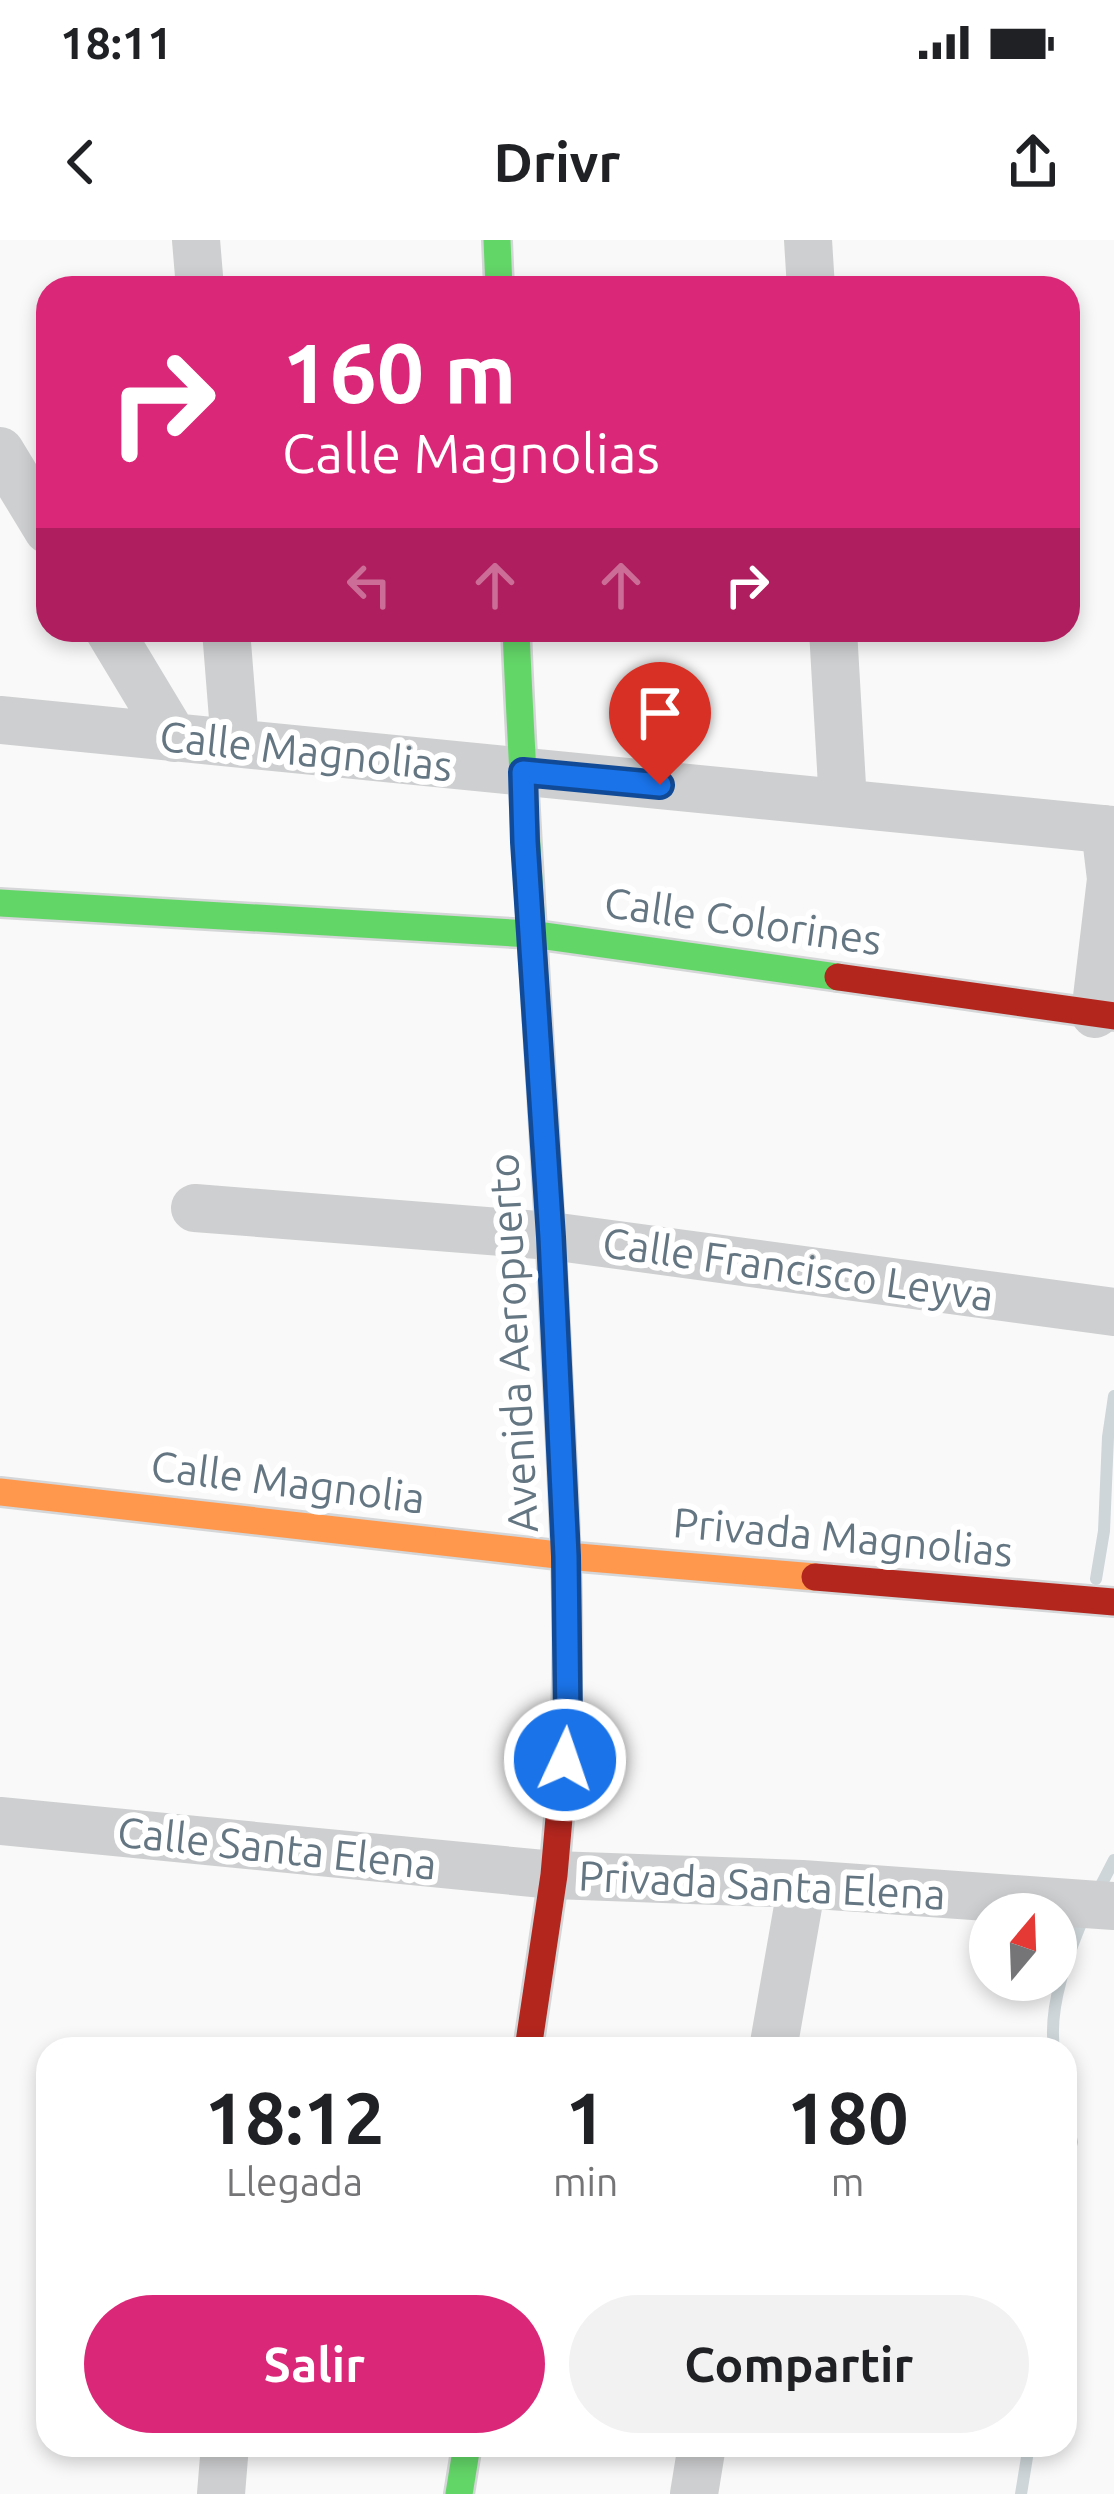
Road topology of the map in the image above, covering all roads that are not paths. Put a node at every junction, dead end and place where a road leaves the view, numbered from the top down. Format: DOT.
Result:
graph roads {
  1 [pos="196,240"];
  2 [pos="497,240"];
  3 [pos="808,240"];
  4 [pos="199,276"];
  5 [pos="498,276"];
  6 [pos="811,276"];
  7 [pos="0,451"];
  8 [pos="36,510"];
  9 [pos="116,642"];
  10 [pos="227,642"];
  11 [pos="517,642"];
  12 [pos="834,642"];
  13 [pos="0,720"];
  14 [pos="174,737"];
  15 [pos="235,743"];
  16 [pos="523,772"];
  17 [pos="844,803"];
  18 [pos="1110,829"];
  19 [pos="0,903"];
  20 [pos="531,934"];
  21 [pos="1104,1015"];
  22 [pos="195,1208"];
  23 [pos="551,1237"];
  24 [pos="1114,1312"];
  25 [pos="0,1492"];
  26 [pos="566,1556"];
  27 [pos="1114,1602"];
  28 [pos="0,1820"];
  29 [pos="554,1875"];
  30 [pos="802,1884"];
  31 [pos="1114,1906"];
  32 [pos="530,2037"];
  33 [pos="775,2037"];
  34 [pos="224,2457"];
  35 [pos="700,2457"];
  36 [pos="220,2494"];
  37 [pos="694,2494"];
  1 -- 4 [label="street"];
  2 -- 5 [label="street"];
  3 -- 6 [label="street"];
  7 -- 8 [label="street"];
  9 -- 14 [label="street"];
  10 -- 15 [label="street"];
  11 -- 16 [label="street, Avenida Aeropuerto"];
  12 -- 17 [label="street"];
  13 -- 14 [label="street, Calle Magnolias"];
  14 -- 15 [label="street, Calle Magnolias"];
  15 -- 16 [label="street, Calle Magnolias"];
  16 -- 17 [label="street, Calle Magnolias"];
  16 -- 20 [label="street, Avenida Aeropuerto"];
  17 -- 18 [label="street, Calle Magnolias"];
  18 -- 21 [label="street"];
  19 -- 20 [label="street, Calle Colorines"];
  20 -- 21 [label="street, Calle Colorines"];
  20 -- 23 [label="street, Avenida Aeropuerto"];
  22 -- 23 [label="street, Calle Francisco Leyva"];
  23 -- 24 [label="street, Calle Francisco Leyva"];
  23 -- 26 [label="street, Avenida Aeropuerto"];
  25 -- 26 [label="street, Calle Magnolia"];
  26 -- 27 [label="street, Privada Magnolias"];
  26 -- 29 [label="street, Avenida Aeropuerto"];
  28 -- 29 [label="street, Calle Santa Elena"];
  29 -- 30 [label="street, Privada Santa Elena"];
  29 -- 32 [label="street, Avenida Aeropuerto"];
  30 -- 31 [label="street, Privada Santa Elena"];
  30 -- 33 [label="street"];
  34 -- 36 [label="street"];
  35 -- 37 [label="street"];
}
